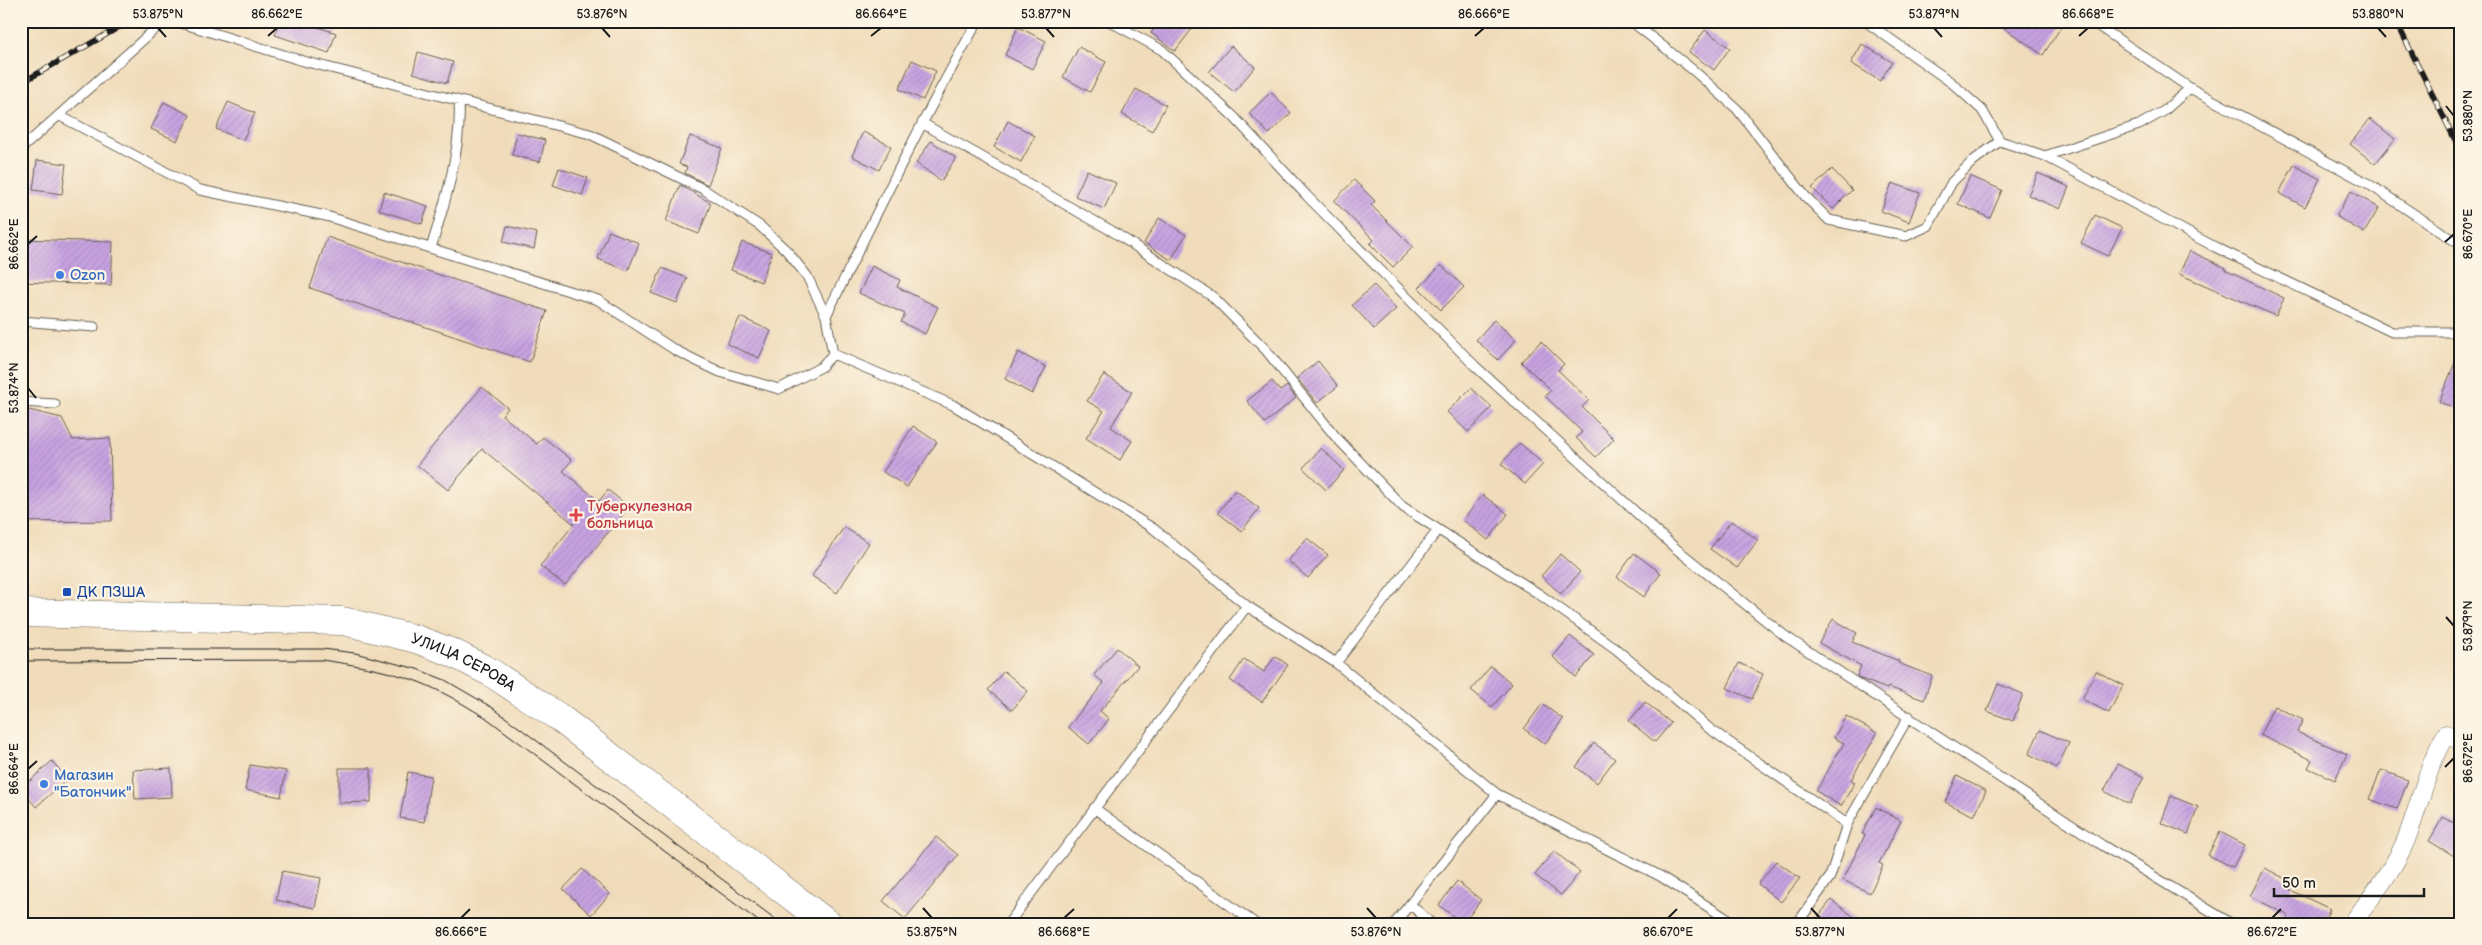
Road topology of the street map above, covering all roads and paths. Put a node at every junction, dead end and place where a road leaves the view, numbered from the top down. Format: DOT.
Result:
graph roads {
  1 [pos="164,21"];
  2 [pos="175,21"];
  3 [pos="978,21"];
  4 [pos="1109,21"];
  5 [pos="1631,21"];
  6 [pos="1865,21"];
  7 [pos="2091,21"];
  8 [pos="2190,88"];
  9 [pos="459,102"];
  10 [pos="60,116"];
  11 [pos="922,123"];
  12 [pos="2000,141"];
  13 [pos="21,149"];
  14 [pos="2045,156"];
  15 [pos="2461,245"];
  16 [pos="431,248"];
  17 [pos="826,316"];
  18 [pos="21,321"];
  19 [pos="94,327"];
  20 [pos="2461,332"];
  21 [pos="833,354"];
  22 [pos="21,402"];
  23 [pos="55,404"];
  24 [pos="1438,530"];
  25 [pos="1247,606"];
  26 [pos="21,613"];
  27 [pos="1336,663"];
  28 [pos="1909,716"];
  29 [pos="2461,741"];
  30 [pos="1497,794"];
  31 [pos="1094,808"];
  32 [pos="1847,824"];
  33 [pos="1410,904"];
  34 [pos="828,924"];
  35 [pos="1008,924"];
  36 [pos="1256,924"];
  37 [pos="1394,924"];
  38 [pos="1432,924"];
  39 [pos="1735,924"];
  40 [pos="1797,924"];
  41 [pos="2232,924"];
  42 [pos="2352,924"];
  1 -- 10 [label="lane"];
  2 -- 9 [label="lane"];
  3 -- 11 [label="lane"];
  4 -- 28 [label="lane"];
  5 -- 12 [label="lane"];
  6 -- 12 [label="lane"];
  7 -- 8 [label="lane"];
  8 -- 14 [label="lane"];
  8 -- 15 [label="lane"];
  9 -- 16 [label="lane"];
  9 -- 17 [label="lane"];
  10 -- 13 [label="lane"];
  10 -- 16 [label="lane"];
  11 -- 17 [label="lane"];
  11 -- 24 [label="lane"];
  12 -- 14 [label="lane"];
  14 -- 20 [label="lane"];
  16 -- 21 [label="lane"];
  17 -- 21 [label="lane"];
  18 -- 19 [label="lane"];
  21 -- 25 [label="lane"];
  22 -- 23 [label="lane"];
  24 -- 27 [label="lane"];
  24 -- 32 [label="lane"];
  25 -- 27 [label="lane"];
  25 -- 31 [label="lane"];
  26 -- 34 [label="main road, УЛИЦА СЕРОВА"];
  27 -- 30 [label="lane"];
  28 -- 32 [label="lane"];
  28 -- 41 [label="lane"];
  29 -- 42 [label="street"];
  30 -- 33 [label="lane"];
  30 -- 39 [label="lane"];
  31 -- 35 [label="lane"];
  31 -- 36 [label="lane"];
  32 -- 40 [label="lane"];
  33 -- 37 [label="lane"];
  33 -- 38 [label="lane"];
}
